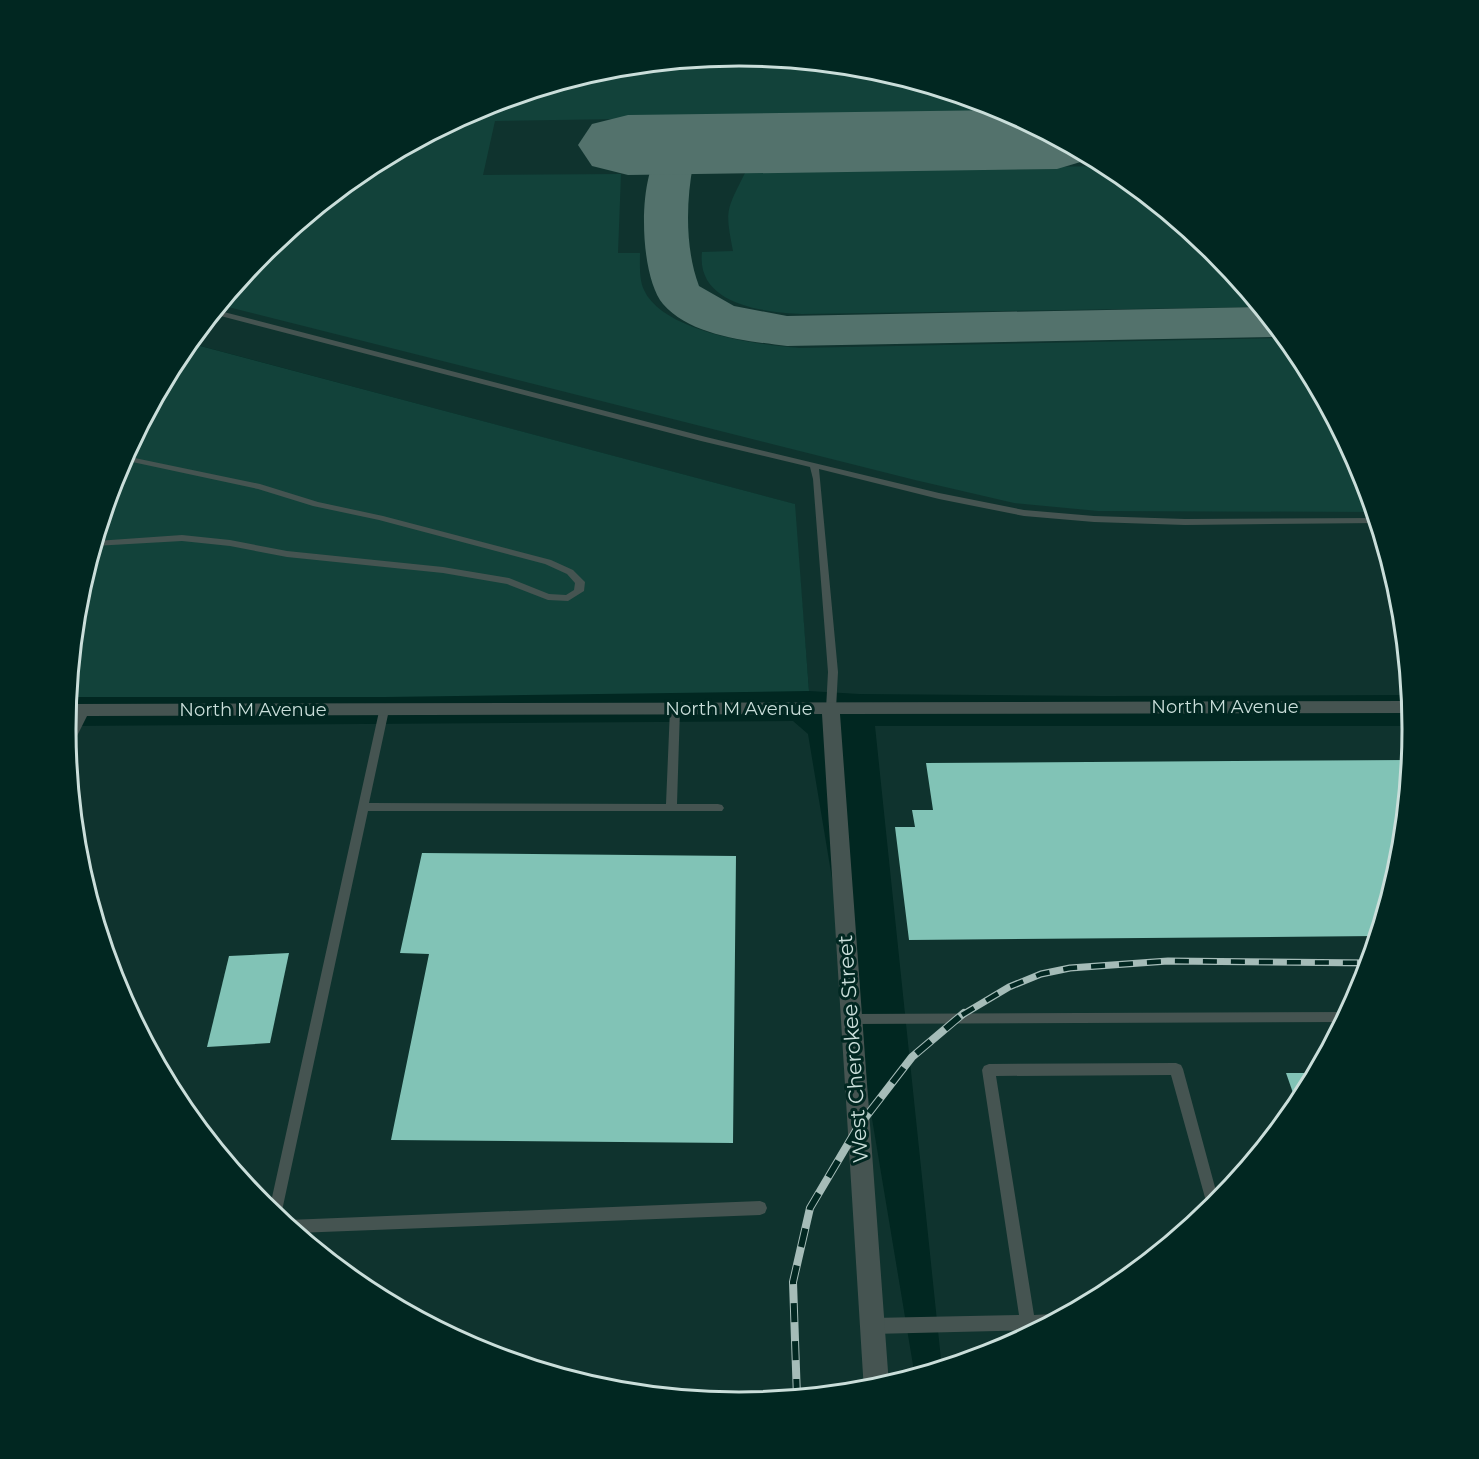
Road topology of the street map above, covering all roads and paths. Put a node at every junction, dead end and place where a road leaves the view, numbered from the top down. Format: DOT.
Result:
graph roads {
  1 [pos="223,314"];
  2 [pos="134,460"];
  3 [pos="814,465"];
  4 [pos="1369,521"];
  5 [pos="103,543"];
  6 [pos="1402,706"];
  7 [pos="675,709"];
  8 [pos="831,709"];
  9 [pos="76,710"];
  10 [pos="384,710"];
  11 [pos="363,807"];
  12 [pos="671,808"];
  13 [pos="718,808"];
  14 [pos="1338,1017"];
  15 [pos="851,1019"];
  16 [pos="1211,1197"];
  17 [pos="277,1206"];
  18 [pos="760,1208"];
  19 [pos="300,1227"];
  20 [pos="1028,1323"];
  21 [pos="1037,1323"];
  22 [pos="872,1326"];
  23 [pos="875,1378"];
  1 -- 3 [label="lane"];
  2 -- 5 [label="lane"];
  3 -- 4 [label="lane"];
  3 -- 8 [label="lane"];
  6 -- 8 [label="street, North M Avenue"];
  7 -- 8 [label="street, North M Avenue"];
  7 -- 10 [label="street, North M Avenue"];
  7 -- 12 [label="lane"];
  8 -- 15 [label="street, West Cherokee Street"];
  9 -- 10 [label="street, North M Avenue"];
  10 -- 11 [label="lane"];
  11 -- 12 [label="lane"];
  11 -- 17 [label="lane"];
  12 -- 13 [label="lane"];
  14 -- 15 [label="lane"];
  15 -- 22 [label="street, West Cherokee Street"];
  16 -- 20 [label="lane"];
  18 -- 19 [label="lane"];
  20 -- 21 [label="lane"];
  20 -- 22 [label="lane"];
  22 -- 23 [label="street, West Cherokee Street"];
}
